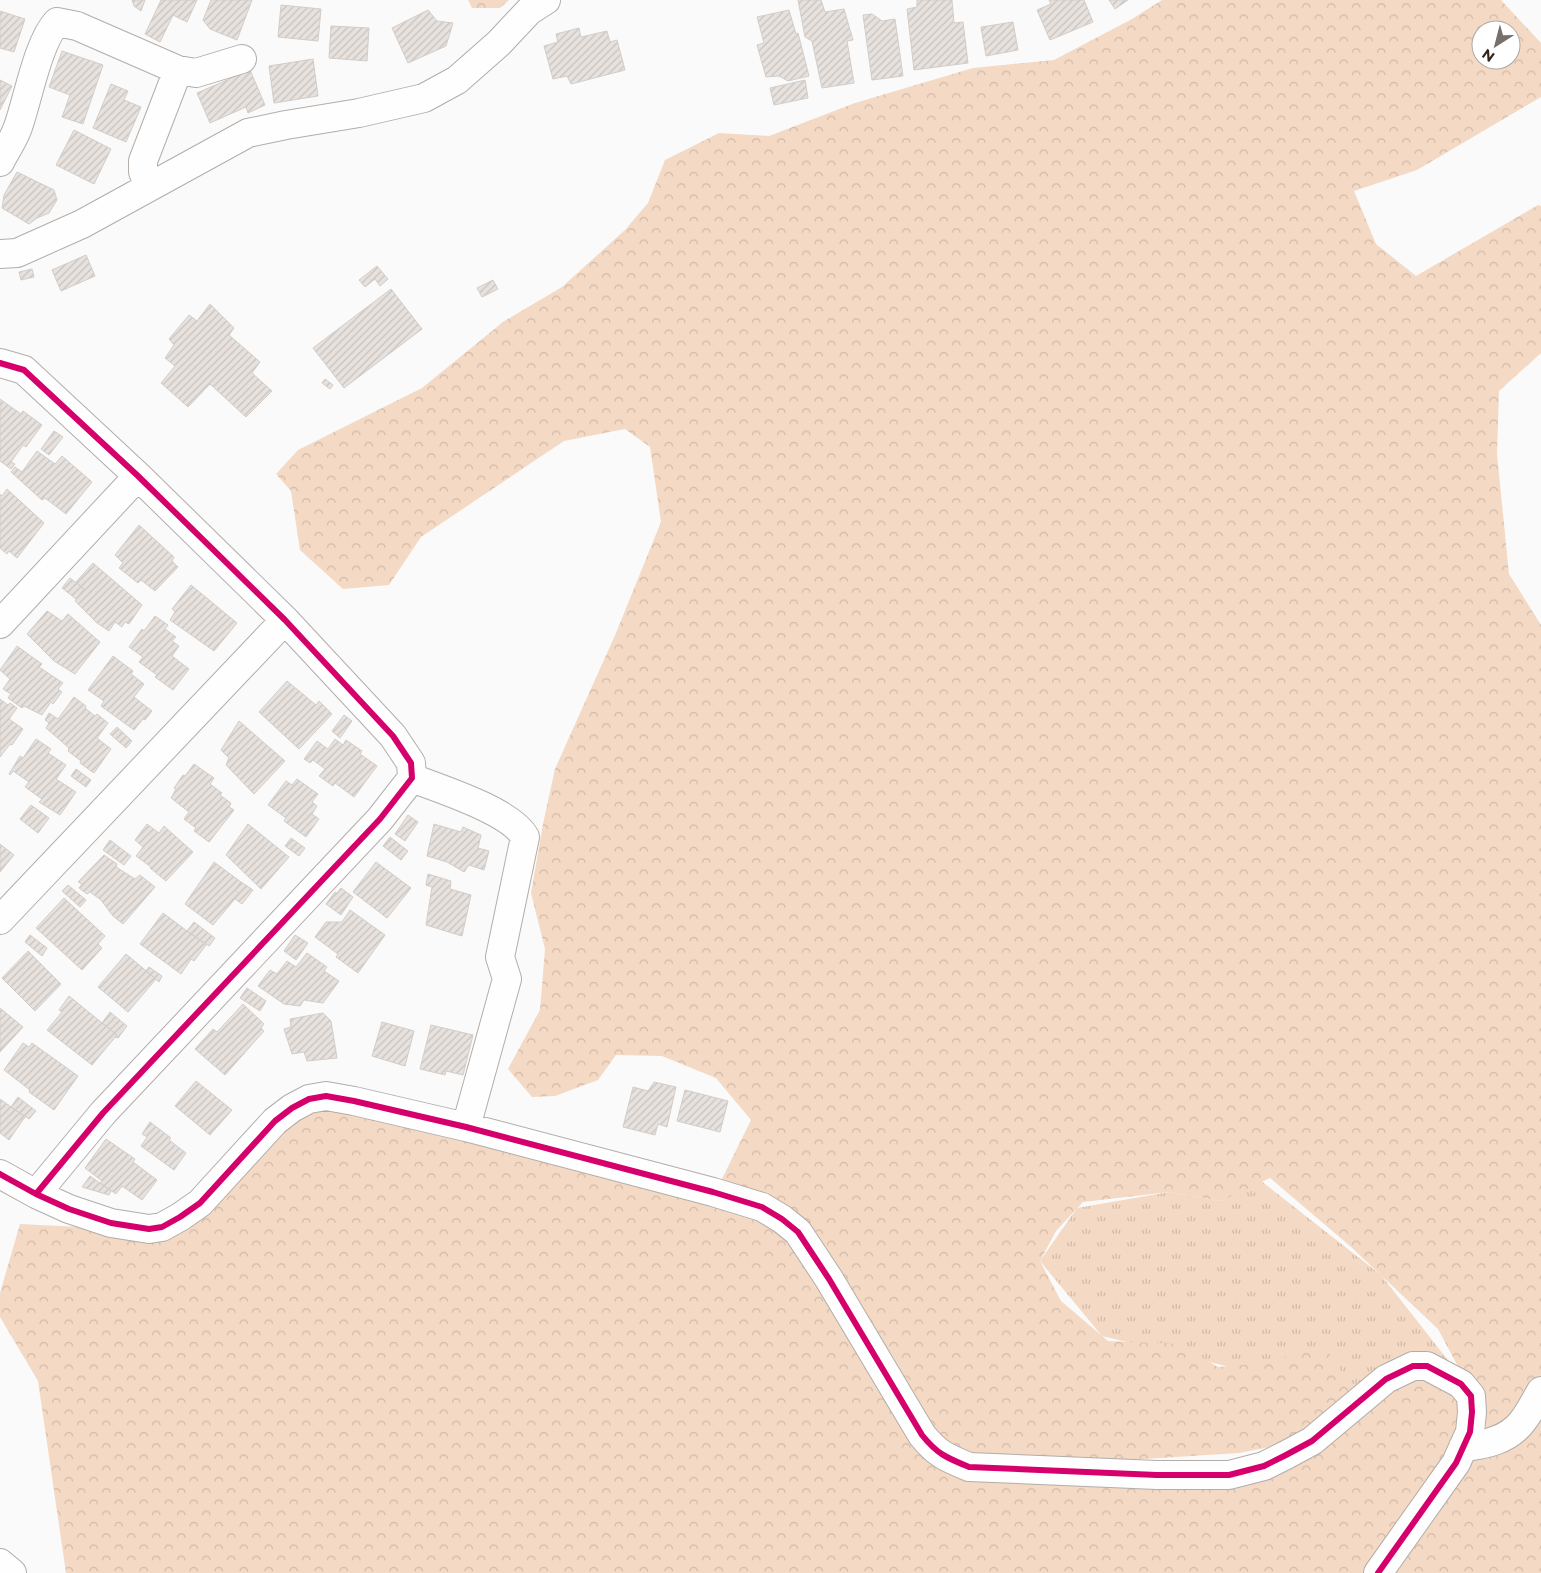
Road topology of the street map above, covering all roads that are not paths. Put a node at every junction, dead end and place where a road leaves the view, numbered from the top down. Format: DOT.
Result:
graph roads {
  1 [pos="546,0"];
  2 [pos="242,58"];
  3 [pos="178,70"];
  4 [pos="0,162"];
  5 [pos="150,186"];
  6 [pos="0,254"];
  7 [pos="0,363"];
  8 [pos="138,476"];
  9 [pos="285,620"];
  10 [pos="0,624"];
  11 [pos="412,778"];
  12 [pos="0,920"];
  13 [pos="466,1127"];
  14 [pos="0,1174"];
  15 [pos="36,1194"];
  16 [pos="1541,1391"];
  17 [pos="1463,1447"];
  18 [pos="0,1562"];
  19 [pos="12,1573"];
  20 [pos="1378,1573"];
  1 -- 5 [label="street"];
  2 -- 3 [label="street"];
  3 -- 4 [label="street"];
  3 -- 5 [label="street"];
  5 -- 6 [label="street"];
  7 -- 8 [label="street"];
  8 -- 9 [label="street"];
  8 -- 10 [label="street"];
  9 -- 11 [label="street"];
  9 -- 12 [label="street"];
  11 -- 13 [label="street"];
  11 -- 15 [label="street"];
  13 -- 15 [label="street"];
  13 -- 17 [label="street"];
  14 -- 15 [label="street"];
  16 -- 17 [label="street"];
  17 -- 20 [label="street"];
  18 -- 19 [label="street"];
}
